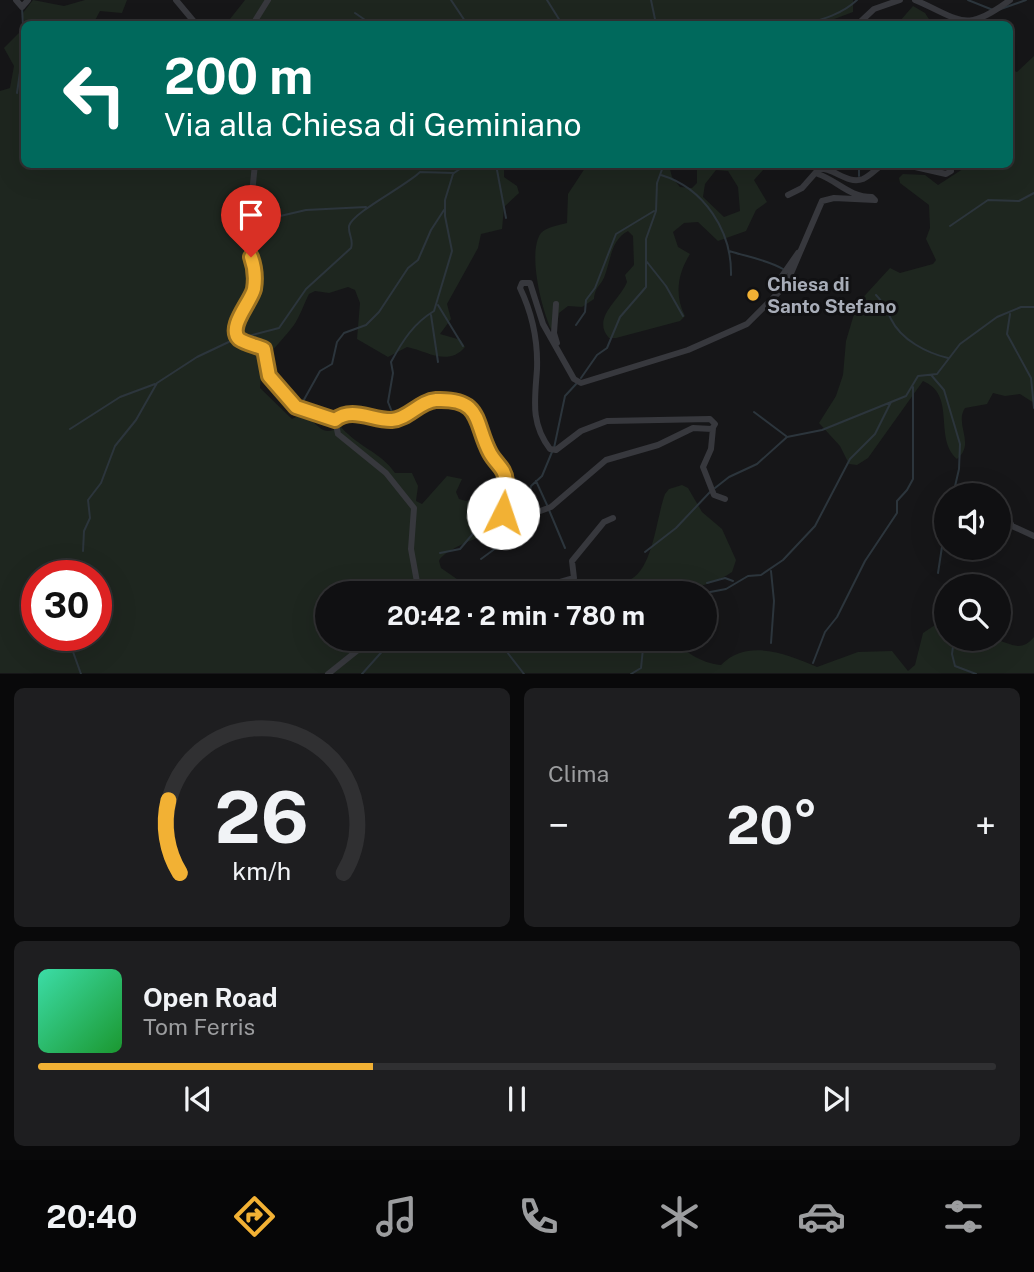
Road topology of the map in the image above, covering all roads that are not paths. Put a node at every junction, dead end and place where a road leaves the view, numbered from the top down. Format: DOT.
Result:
graph roads {
  1 [pos="16,0"];
  2 [pos="28,0"];
  3 [pos="176,0"];
  4 [pos="268,0"];
  5 [pos="900,0"];
  6 [pos="915,0"];
  7 [pos="1010,0"];
  8 [pos="194,21"];
  9 [pos="255,21"];
  10 [pos="861,21"];
  11 [pos="959,21"];
  12 [pos="970,21"];
  13 [pos="255,168"];
  14 [pos="824,168"];
  15 [pos="824,168"];
  16 [pos="878,168"];
  17 [pos="920,168"];
  18 [pos="950,168"];
  19 [pos="817,171"];
  20 [pos="788,195"];
  21 [pos="801,247"];
  22 [pos="782,276"];
  23 [pos="559,310"];
  24 [pos="564,361"];
  25 [pos="335,420"];
  26 [pos="713,428"];
  27 [pos="725,499"];
  28 [pos="613,518"];
  29 [pos="1011,524"];
  30 [pos="1034,536"];
  31 [pos="417,581"];
  32 [pos="564,581"];
  33 [pos="357,651"];
  34 [pos="328,674"];
  1 -- 2 [label="street"];
  3 -- 8 [label="street"];
  4 -- 9 [label="street"];
  5 -- 10 [label="street"];
  6 -- 11 [label="street"];
  7 -- 12 [label="street"];
  13 -- 25 [label="street"];
  14 -- 19 [label="street"];
  15 -- 16 [label="street"];
  17 -- 18 [label="street"];
  19 -- 20 [label="street"];
  19 -- 21 [label="street"];
  21 -- 22 [label="street"];
  21 -- 24 [label="street"];
  23 -- 24 [label="street"];
  24 -- 26 [label="street"];
  25 -- 26 [label="street"];
  25 -- 31 [label="street"];
  26 -- 27 [label="street"];
  28 -- 32 [label="street"];
  29 -- 30 [label="street"];
  33 -- 34 [label="street"];
}
